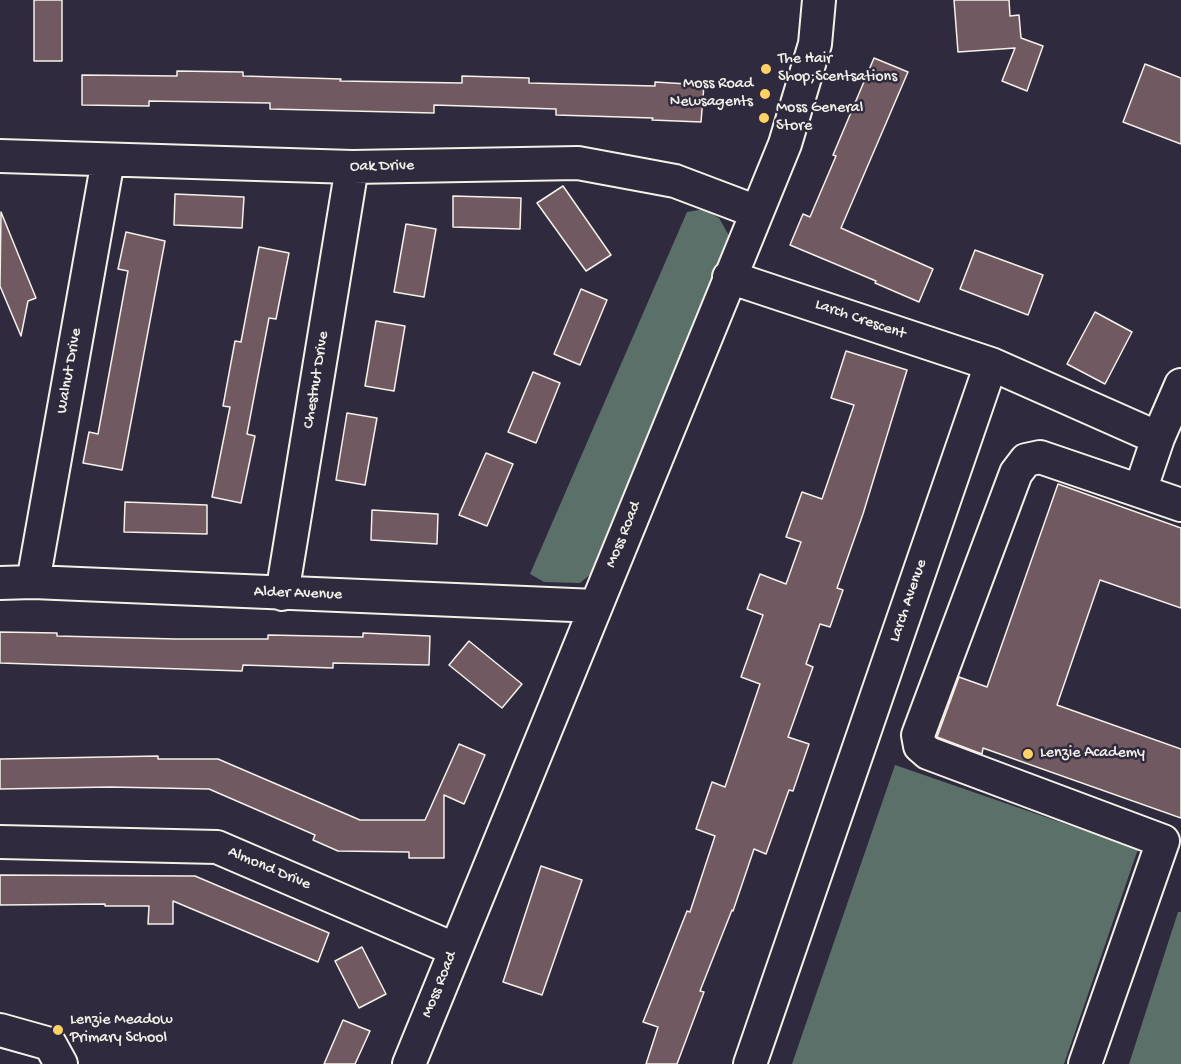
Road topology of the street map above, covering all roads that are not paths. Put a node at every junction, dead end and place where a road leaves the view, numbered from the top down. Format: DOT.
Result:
graph roads {
  1 [pos="819,0"];
  2 [pos="0,156"];
  3 [pos="108,159"];
  4 [pos="352,167"];
  5 [pos="757,212"];
  6 [pos="729,277"];
  7 [pos="991,364"];
  8 [pos="1181,385"];
  9 [pos="1158,438"];
  10 [pos="1140,491"];
  11 [pos="1181,505"];
  12 [pos="33,582"];
  13 [pos="0,583"];
  14 [pos="282,594"];
  15 [pos="596,606"];
  16 [pos="0,842"];
  17 [pos="454,949"];
  18 [pos="0,1030"];
  19 [pos="61,1064"];
  20 [pos="409,1064"];
  21 [pos="750,1064"];
  22 [pos="1085,1064"];
  1 -- 5 [label="street, Moss Road"];
  2 -- 3 [label="street, Oak Drive"];
  3 -- 4 [label="street, Oak Drive"];
  3 -- 12 [label="street, Walnut Drive"];
  4 -- 5 [label="street, Oak Drive"];
  4 -- 14 [label="street, Chestnut Drive"];
  5 -- 6 [label="street, Moss Road"];
  6 -- 7 [label="street, Larch Crescent"];
  6 -- 15 [label="street, Moss Road"];
  7 -- 9 [label="street"];
  7 -- 21 [label="street, Larch Avenue"];
  8 -- 9 [label="street"];
  9 -- 10 [label="street"];
  10 -- 11 [label="street"];
  10 -- 22 [label="street"];
  12 -- 13 [label="street, Alder Avenue"];
  12 -- 14 [label="street, Alder Avenue"];
  14 -- 15 [label="street, Alder Avenue"];
  15 -- 17 [label="street, Moss Road"];
  16 -- 17 [label="street, Almond Drive"];
  17 -- 20 [label="street, Moss Road"];
  18 -- 19 [label="street"];
}
